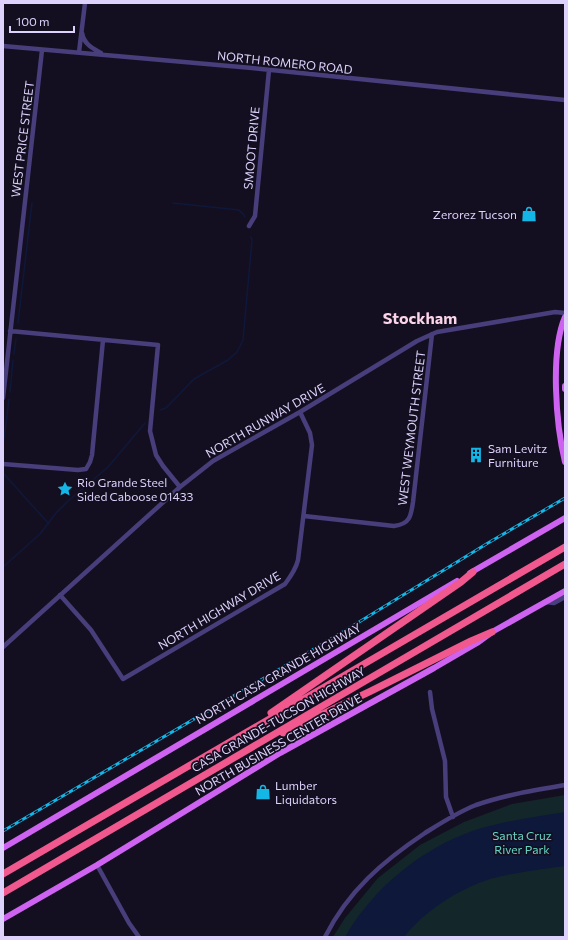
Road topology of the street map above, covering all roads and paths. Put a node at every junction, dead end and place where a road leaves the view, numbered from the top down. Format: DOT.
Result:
graph roads {
  1 [pos="85,3"];
  2 [pos="81,32"];
  3 [pos="3,46"];
  4 [pos="42,50"];
  5 [pos="79,52"];
  6 [pos="102,54"];
  7 [pos="269,70"];
  8 [pos="565,100"];
  9 [pos="249,226"];
  10 [pos="565,313"];
  11 [pos="565,317"];
  12 [pos="10,331"];
  13 [pos="432,334"];
  14 [pos="103,340"];
  15 [pos="3,398"];
  16 [pos="300,412"];
  17 [pos="565,462"];
  18 [pos="3,464"];
  19 [pos="180,487"];
  20 [pos="304,516"];
  21 [pos="565,518"];
  22 [pos="565,547"];
  23 [pos="565,564"];
  24 [pos="473,572"];
  25 [pos="565,591"];
  26 [pos="60,595"];
  27 [pos="565,597"];
  28 [pos="545,602"];
  29 [pos="492,632"];
  30 [pos="3,648"];
  31 [pos="430,692"];
  32 [pos="231,741"];
  33 [pos="243,752"];
  34 [pos="565,785"];
  35 [pos="453,816"];
  36 [pos="3,848"];
  37 [pos="96,865"];
  38 [pos="3,874"];
  39 [pos="3,892"];
  40 [pos="3,920"];
  41 [pos="139,937"];
  42 [pos="325,937"];
  1 -- 2 [label="street"];
  2 -- 5 [label="street"];
  2 -- 6 [label="street"];
  3 -- 4 [label="street, NORTH ROMERO ROAD"];
  4 -- 5 [label="street, NORTH ROMERO ROAD"];
  4 -- 12 [label="street, WEST PRICE STREET"];
  5 -- 6 [label="street, NORTH ROMERO ROAD"];
  6 -- 7 [label="street, NORTH ROMERO ROAD"];
  7 -- 8 [label="street, NORTH ROMERO ROAD"];
  7 -- 9 [label="street, SMOOT DRIVE"];
  10 -- 13 [label="street, NORTH RUNWAY DRIVE"];
  11 -- 17 [label="main road"];
  12 -- 14 [label="street"];
  12 -- 15 [label="street, WEST PRICE STREET"];
  13 -- 16 [label="street, NORTH RUNWAY DRIVE"];
  13 -- 20 [label="street, WEST WEYMOUTH STREET"];
  14 -- 18 [label="street"];
  14 -- 19 [label="street"];
  16 -- 19 [label="street, NORTH RUNWAY DRIVE"];
  16 -- 20 [label="street, NORTH HIGHWAY DRIVE"];
  19 -- 26 [label="street, NORTH RUNWAY DRIVE"];
  20 -- 26 [label="street, NORTH HIGHWAY DRIVE"];
  21 -- 24 [label="main road, NORTH CASA GRANDE HIGHWAY"];
  22 -- 32 [label="highway, CASA GRANDE-TUCSON HIGHWAY"];
  23 -- 33 [label="highway, CASA GRANDE-TUCSON HIGHWAY"];
  24 -- 32 [label="highway"];
  24 -- 36 [label="main road, NORTH CASA GRANDE HIGHWAY"];
  25 -- 28 [label="main road, NORTH BUSINESS CENTER DRIVE"];
  26 -- 30 [label="street, NORTH RUNWAY DRIVE"];
  27 -- 28 [label="street"];
  28 -- 29 [label="main road, NORTH BUSINESS CENTER DRIVE"];
  29 -- 33 [label="highway"];
  29 -- 37 [label="main road, NORTH BUSINESS CENTER DRIVE"];
  31 -- 35 [label="street"];
  32 -- 38 [label="highway, CASA GRANDE-TUCSON HIGHWAY"];
  33 -- 39 [label="highway, CASA GRANDE-TUCSON HIGHWAY"];
  34 -- 35 [label="street"];
  35 -- 42 [label="street"];
  37 -- 40 [label="main road, NORTH BUSINESS CENTER DRIVE"];
  37 -- 41 [label="street"];
}
